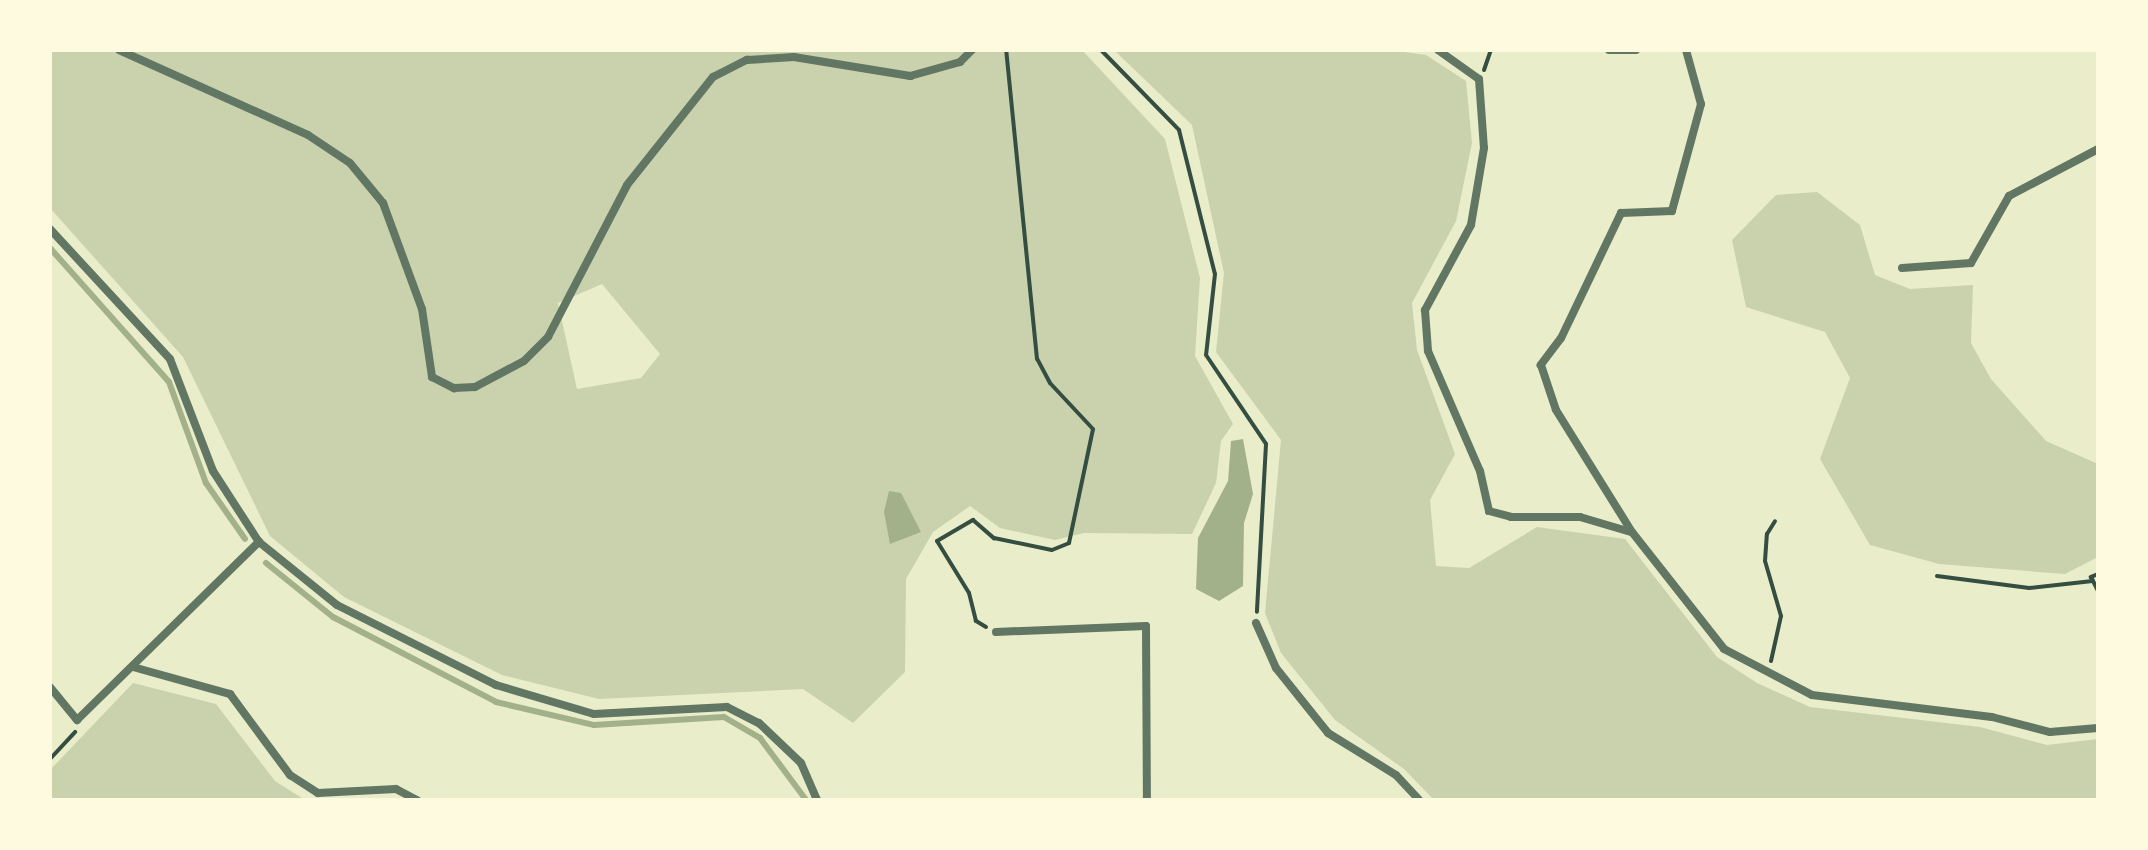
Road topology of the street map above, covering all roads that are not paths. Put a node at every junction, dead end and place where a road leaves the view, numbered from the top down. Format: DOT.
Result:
graph roads {
  1 [pos="119,50"];
  2 [pos="972,50"];
  3 [pos="1438,50"];
  4 [pos="1609,50"];
  5 [pos="1636,50"];
  6 [pos="1686,50"];
  7 [pos="2098,149"];
  8 [pos="50,229"];
  9 [pos="1902,268"];
  10 [pos="1632,532"];
  11 [pos="259,542"];
  12 [pos="1256,623"];
  13 [pos="996,632"];
  14 [pos="133,667"];
  15 [pos="50,687"];
  16 [pos="2098,728"];
  17 [pos="417,800"];
  18 [pos="817,800"];
  19 [pos="1147,800"];
  20 [pos="1419,800"];
  1 -- 2 [label="street"];
  3 -- 10 [label="street"];
  4 -- 5 [label="street"];
  6 -- 10 [label="street"];
  7 -- 9 [label="street"];
  8 -- 11 [label="street"];
  10 -- 16 [label="street"];
  11 -- 14 [label="street"];
  11 -- 18 [label="street"];
  12 -- 20 [label="street"];
  13 -- 19 [label="street"];
  14 -- 15 [label="street"];
  14 -- 17 [label="street"];
}
